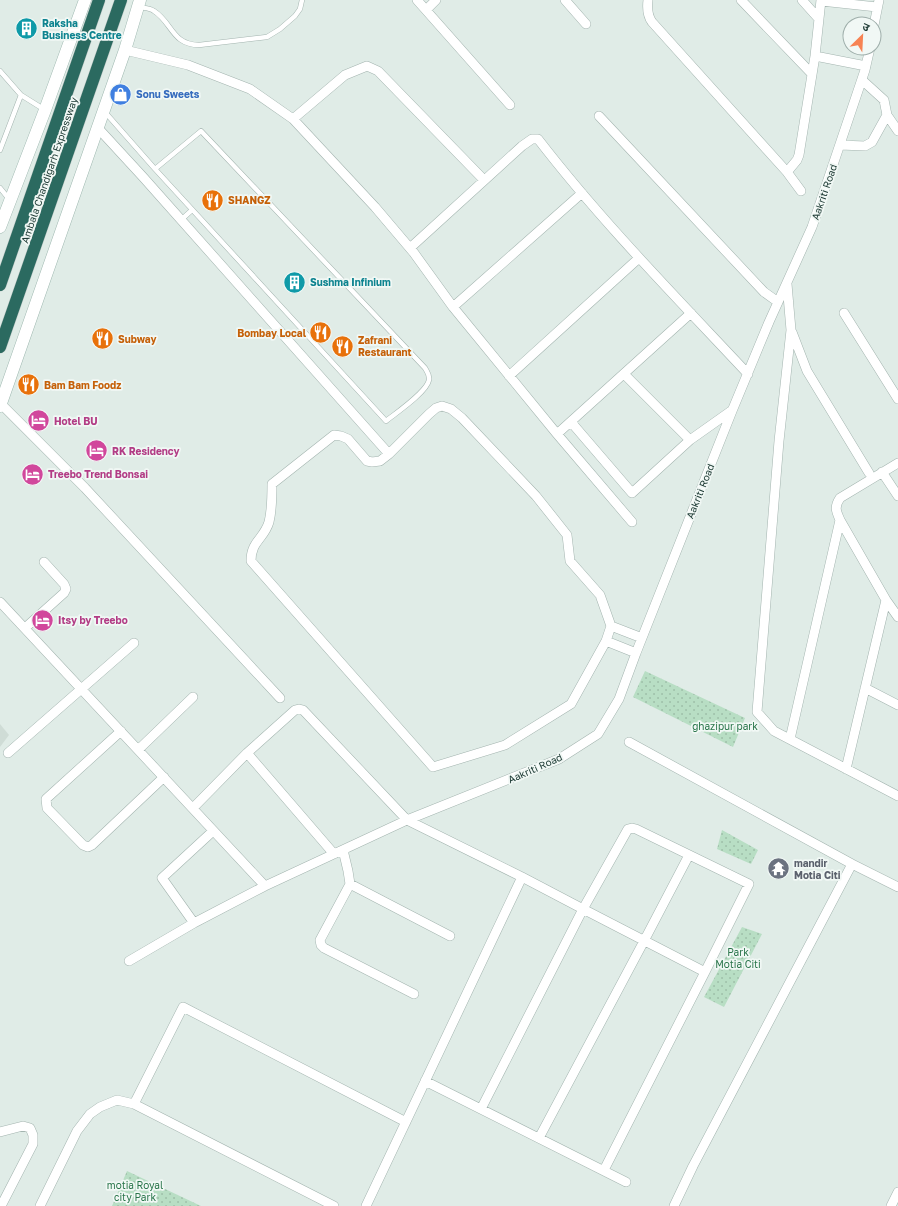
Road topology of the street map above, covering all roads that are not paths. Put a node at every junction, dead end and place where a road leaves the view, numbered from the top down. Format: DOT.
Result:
graph roads {
  1 [pos="85,0"];
  2 [pos="99,0"];
  3 [pos="121,0"];
  4 [pos="302,0"];
  5 [pos="417,0"];
  6 [pos="436,0"];
  7 [pos="564,0"];
  8 [pos="648,0"];
  9 [pos="741,0"];
  10 [pos="802,0"];
  11 [pos="821,0"];
  12 [pos="139,3"];
  13 [pos="878,4"];
  14 [pos="426,10"];
  15 [pos="876,16"];
  16 [pos="819,19"];
  17 [pos="586,24"];
  18 [pos="125,50"];
  19 [pos="868,56"];
  20 [pos="814,59"];
  21 [pos="866,66"];
  22 [pos="0,71"];
  23 [pos="812,74"];
  24 [pos="862,80"];
  25 [pos="21,95"];
  26 [pos="510,105"];
  27 [pos="45,110"];
  28 [pos="103,110"];
  29 [pos="887,115"];
  30 [pos="599,116"];
  31 [pos="293,120"];
  32 [pos="97,127"];
  33 [pos="898,131"];
  34 [pos="840,145"];
  35 [pos="0,150"];
  36 [pos="155,169"];
  37 [pos="787,172"];
  38 [pos="484,180"];
  39 [pos="0,188"];
  40 [pos="801,191"];
  41 [pos="582,193"];
  42 [pos="10,200"];
  43 [pos="192,210"];
  44 [pos="181,220"];
  45 [pos="0,227"];
  46 [pos="410,248"];
  47 [pos="639,258"];
  48 [pos="787,282"];
  49 [pos="0,285"];
  50 [pos="778,302"];
  51 [pos="453,307"];
  52 [pos="691,313"];
  53 [pos="844,313"];
  54 [pos="791,330"];
  55 [pos="0,347"];
  56 [pos="624,374"];
  57 [pos="748,374"];
  58 [pos="509,376"];
  59 [pos="898,399"];
  60 [pos="0,405"];
  61 [pos="732,411"];
  62 [pos="571,422"];
  63 [pos="557,434"];
  64 [pos="690,440"];
  65 [pos="389,454"];
  66 [pos="898,463"];
  67 [pos="882,472"];
  68 [pos="869,473"];
  69 [pos="898,496"];
  70 [pos="840,520"];
  71 [pos="632,522"];
  72 [pos="44,562"];
  73 [pos="886,600"];
  74 [pos="0,602"];
  75 [pos="898,616"];
  76 [pos="611,626"];
  77 [pos="25,628"];
  78 [pos="642,638"];
  79 [pos="606,641"];
  80 [pos="134,643"];
  81 [pos="636,653"];
  82 [pos="865,688"];
  83 [pos="82,689"];
  84 [pos="193,697"];
  85 [pos="280,698"];
  86 [pos="898,705"];
  87 [pos="121,731"];
  88 [pos="790,739"];
  89 [pos="629,742"];
  90 [pos="138,750"];
  91 [pos="8,753"];
  92 [pos="247,753"];
  93 [pos="846,769"];
  94 [pos="164,777"];
  95 [pos="898,796"];
  96 [pos="193,808"];
  97 [pos="407,820"];
  98 [pos="213,830"];
  99 [pos="344,850"];
  100 [pos="334,854"];
  101 [pos="689,855"];
  102 [pos="852,864"];
  103 [pos="522,877"];
  104 [pos="350,884"];
  105 [pos="265,886"];
  106 [pos="898,887"];
  107 [pos="583,909"];
  108 [pos="194,923"];
  109 [pos="450,936"];
  110 [pos="644,941"];
  111 [pos="129,960"];
  112 [pos="705,972"];
  113 [pos="414,994"];
  114 [pos="426,1081"];
  115 [pos="134,1104"];
  116 [pos="481,1109"];
  117 [pos="406,1122"];
  118 [pos="0,1132"];
  119 [pos="539,1138"];
  120 [pos="604,1170"];
  121 [pos="626,1182"];
  122 [pos="898,1192"];
  123 [pos="0,1206"];
  124 [pos="40,1206"];
  125 [pos="334,1206"];
  126 [pos="366,1206"];
  127 [pos="674,1206"];
  128 [pos="890,1206"];
  1 -- 27 [label="street"];
  2 -- 49 [label="highway, Ambala Chandigarh Expressway"];
  3 -- 55 [label="highway, Ambala Chandigarh Expressway"];
  4 -- 12 [label="lane"];
  5 -- 14 [label="street"];
  6 -- 14 [label="street"];
  7 -- 17 [label="street"];
  8 -- 37 [label="street"];
  9 -- 23 [label="street"];
  10 -- 16 [label="street"];
  11 -- 13 [label="street"];
  11 -- 16 [label="street"];
  12 -- 18 [label="street"];
  13 -- 15 [label="street"];
  14 -- 26 [label="street"];
  16 -- 20 [label="street"];
  18 -- 28 [label="street"];
  18 -- 31 [label="street"];
  19 -- 21 [label="street, Aakriti Road"];
  20 -- 21 [label="street"];
  20 -- 23 [label="street"];
  21 -- 24 [label="street, Aakriti Road"];
  22 -- 25 [label="lane"];
  23 -- 37 [label="street"];
  24 -- 29 [label="street"];
  24 -- 34 [label="street, Aakriti Road"];
  25 -- 27 [label="lane"];
  25 -- 35 [label="lane"];
  27 -- 42 [label="street"];
  28 -- 32 [label="street"];
  28 -- 36 [label="lane"];
  29 -- 33 [label="street"];
  29 -- 34 [label="street"];
  30 -- 50 [label="street"];
  31 -- 38 [label="street"];
  31 -- 46 [label="street"];
  32 -- 44 [label="street"];
  32 -- 60 [label="street"];
  34 -- 48 [label="street, Aakriti Road"];
  36 -- 43 [label="lane"];
  36 -- 43 [label="lane"];
  37 -- 40 [label="street"];
  38 -- 41 [label="street"];
  38 -- 46 [label="street"];
  39 -- 42 [label="lane"];
  41 -- 47 [label="street"];
  41 -- 51 [label="street"];
  42 -- 45 [label="street"];
  43 -- 44 [label="lane"];
  44 -- 65 [label="street"];
  46 -- 51 [label="street"];
  47 -- 52 [label="street"];
  47 -- 58 [label="street"];
  48 -- 50 [label="street, Aakriti Road"];
  48 -- 54 [label="street"];
  50 -- 57 [label="street, Aakriti Road"];
  51 -- 58 [label="street"];
  52 -- 56 [label="street"];
  52 -- 57 [label="street"];
  53 -- 59 [label="street"];
  54 -- 68 [label="street"];
  54 -- 88 [label="street"];
  56 -- 62 [label="street"];
  56 -- 64 [label="street"];
  57 -- 61 [label="street, Aakriti Road"];
  58 -- 63 [label="street"];
  60 -- 85 [label="street"];
  61 -- 64 [label="street"];
  61 -- 78 [label="street, Aakriti Road"];
  62 -- 63 [label="street"];
  62 -- 64 [label="street"];
  63 -- 71 [label="street"];
  65 -- 76 [label="street"];
  65 -- 79 [label="street"];
  66 -- 67 [label="street"];
  67 -- 69 [label="street"];
  67 -- 70 [label="street"];
  70 -- 73 [label="street"];
  70 -- 88 [label="street"];
  72 -- 77 [label="street"];
  73 -- 75 [label="street"];
  73 -- 82 [label="street"];
  74 -- 77 [label="street"];
  76 -- 78 [label="street"];
  76 -- 79 [label="street"];
  77 -- 83 [label="street"];
  78 -- 81 [label="street, Aakriti Road"];
  79 -- 81 [label="street"];
  80 -- 83 [label="street"];
  81 -- 97 [label="street, Aakriti Road"];
  82 -- 86 [label="street"];
  82 -- 93 [label="street"];
  83 -- 87 [label="street"];
  83 -- 91 [label="street"];
  84 -- 90 [label="street"];
  87 -- 90 [label="street"];
  87 -- 94 [label="street"];
  88 -- 93 [label="street"];
  89 -- 102 [label="street"];
  90 -- 94 [label="street"];
  92 -- 96 [label="street"];
  92 -- 97 [label="street"];
  92 -- 100 [label="street"];
  93 -- 95 [label="street"];
  94 -- 96 [label="street"];
  96 -- 98 [label="street"];
  97 -- 99 [label="street, Aakriti Road"];
  97 -- 103 [label="street"];
  98 -- 105 [label="street"];
  98 -- 108 [label="street"];
  99 -- 100 [label="street, Aakriti Road"];
  99 -- 104 [label="street"];
  100 -- 105 [label="street, Aakriti Road"];
  101 -- 107 [label="street"];
  101 -- 110 [label="street"];
  101 -- 112 [label="street"];
  102 -- 106 [label="street"];
  102 -- 127 [label="street"];
  103 -- 107 [label="street"];
  103 -- 114 [label="street"];
  104 -- 109 [label="street"];
  104 -- 113 [label="street"];
  105 -- 108 [label="street, Aakriti Road"];
  107 -- 110 [label="street"];
  107 -- 116 [label="street"];
  108 -- 111 [label="street, Aakriti Road"];
  110 -- 112 [label="street"];
  110 -- 119 [label="street"];
  112 -- 120 [label="street"];
  114 -- 116 [label="street"];
  114 -- 117 [label="street"];
  115 -- 117 [label="street"];
  115 -- 124 [label="street"];
  115 -- 125 [label="street"];
  116 -- 119 [label="street"];
  117 -- 126 [label="street"];
  118 -- 123 [label="street"];
  119 -- 120 [label="street"];
  120 -- 121 [label="street"];
  122 -- 128 [label="street"];
}
